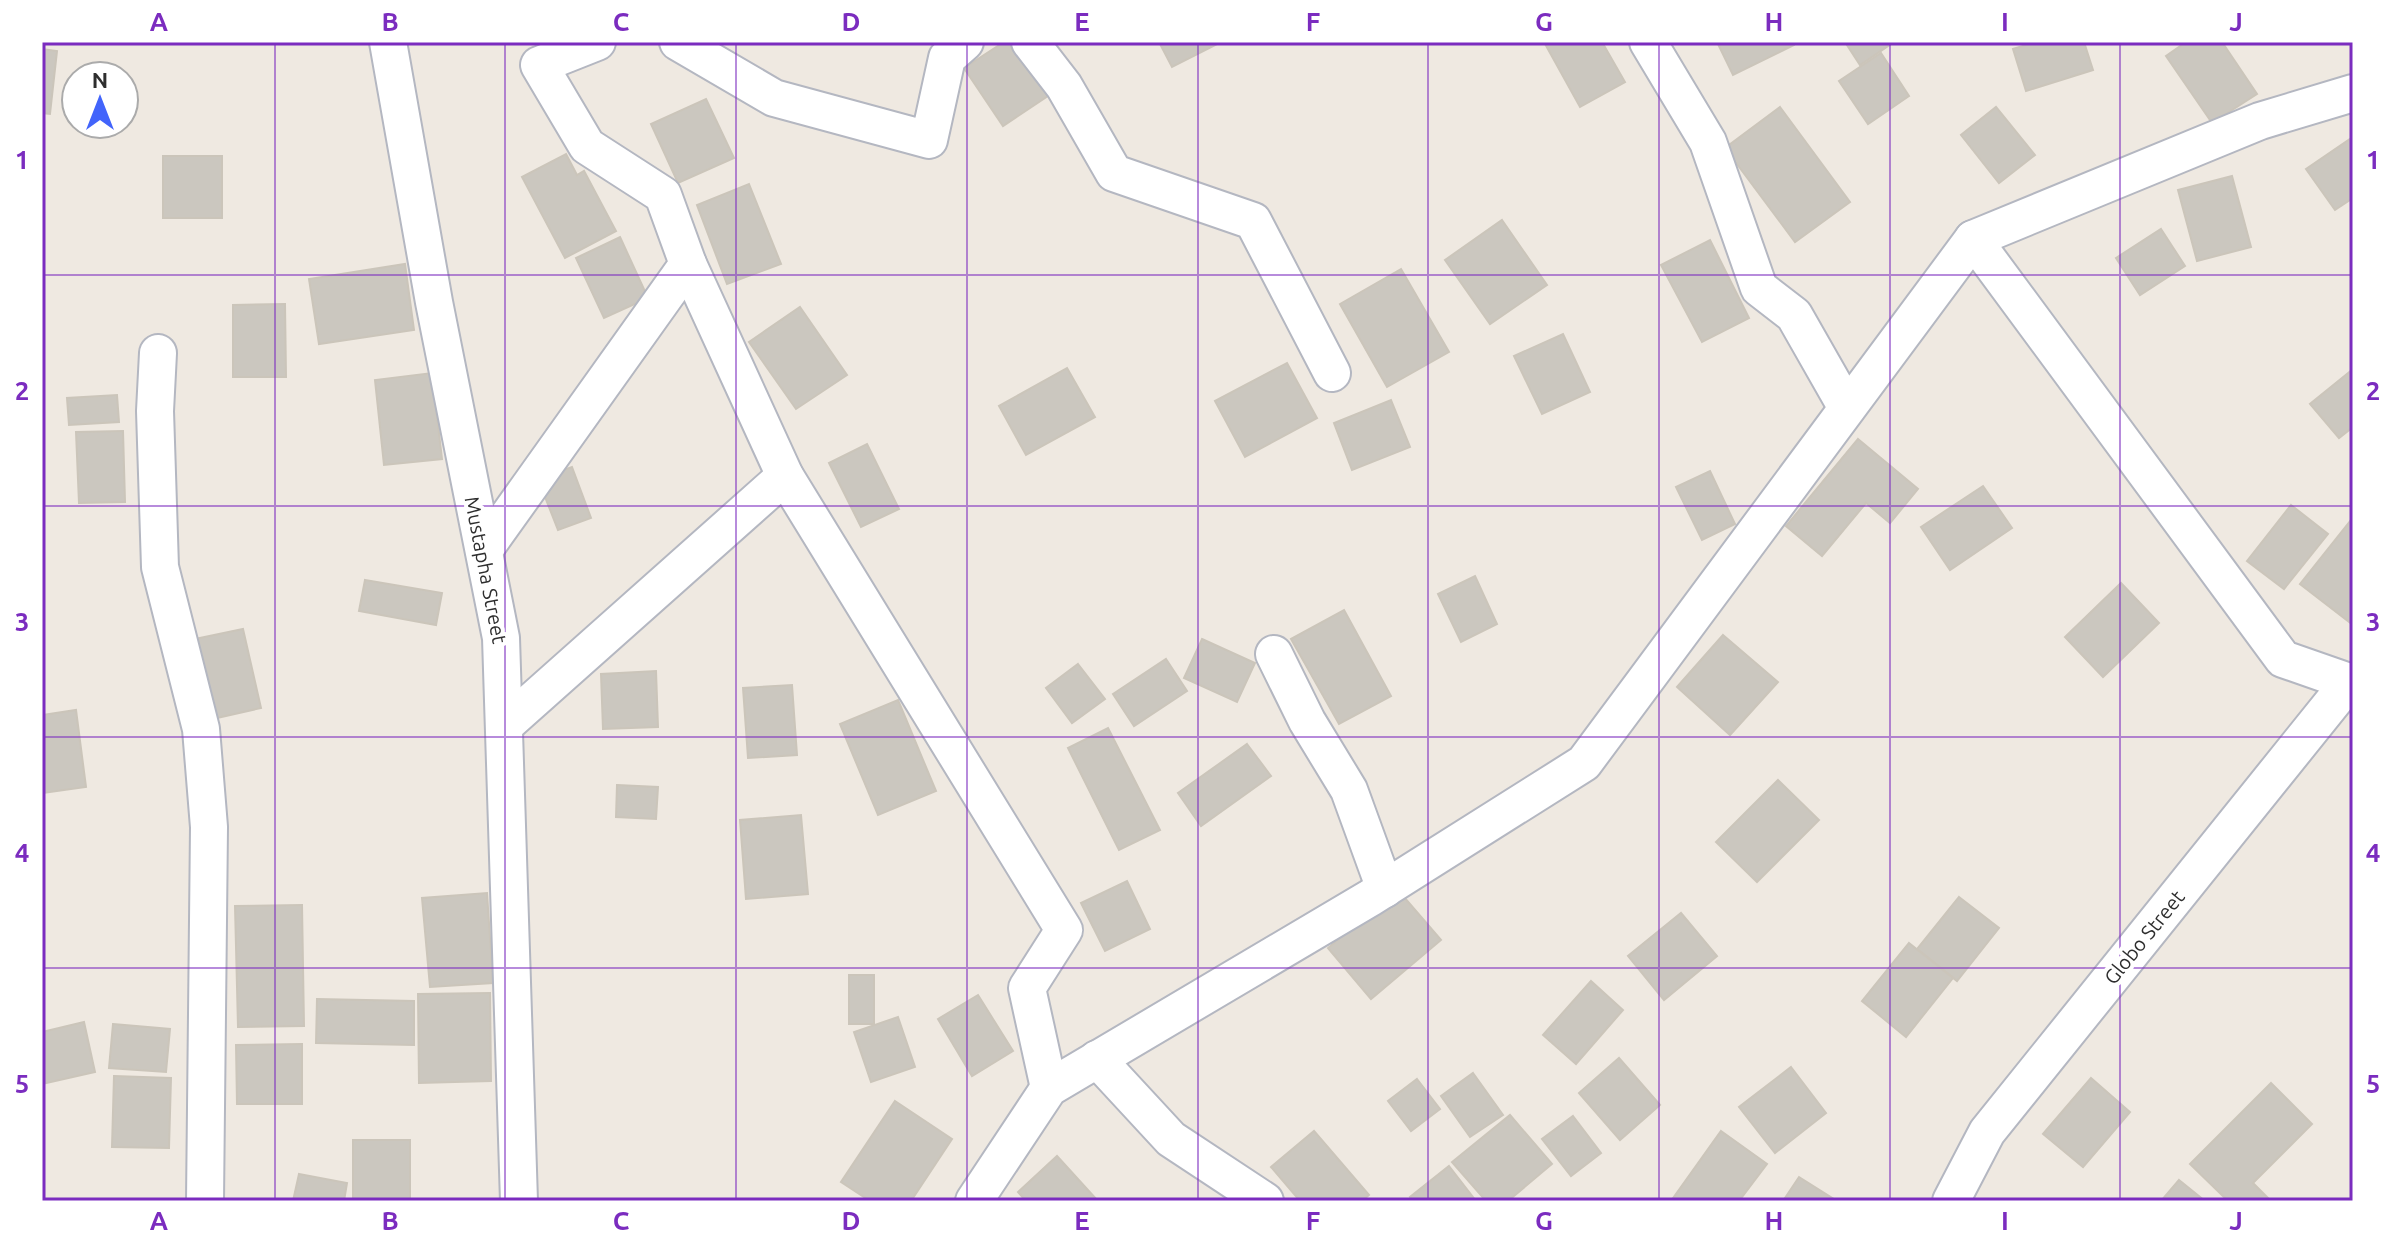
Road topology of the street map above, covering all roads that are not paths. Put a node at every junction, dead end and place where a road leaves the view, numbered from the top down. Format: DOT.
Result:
graph roads {
  1 [pos="388,42"];
  2 [pos="597,42"];
  3 [pos="678,42"];
  4 [pos="965,42"];
  5 [pos="1030,42"];
  6 [pos="1648,42"];
  7 [pos="2353,93"];
  8 [pos="1973,239"];
  9 [pos="688,264"];
  10 [pos="158,353"];
  11 [pos="1332,373"];
  12 [pos="1847,408"];
  13 [pos="785,476"];
  14 [pos="484,550"];
  15 [pos="1274,654"];
  16 [pos="2351,685"];
  17 [pos="504,726"];
  18 [pos="1385,889"];
  19 [pos="1097,1059"];
  20 [pos="1049,1088"];
  21 [pos="205,1201"];
  22 [pos="519,1201"];
  23 [pos="974,1201"];
  24 [pos="1265,1201"];
  25 [pos="1951,1201"];
  1 -- 14 [label="street, Mustapha Street"];
  2 -- 9 [label="street"];
  3 -- 4 [label="street"];
  5 -- 11 [label="street"];
  6 -- 12 [label="street"];
  7 -- 8 [label="street"];
  8 -- 12 [label="street"];
  8 -- 16 [label="street"];
  9 -- 13 [label="street"];
  9 -- 14 [label="street"];
  10 -- 21 [label="street"];
  12 -- 18 [label="street"];
  13 -- 17 [label="street"];
  13 -- 20 [label="street"];
  14 -- 17 [label="street, Mustapha Street"];
  15 -- 18 [label="street"];
  16 -- 25 [label="street, Globo Street"];
  17 -- 22 [label="street, Mustapha Street"];
  18 -- 19 [label="street"];
  19 -- 20 [label="street"];
  19 -- 24 [label="street"];
  20 -- 23 [label="street"];
}
